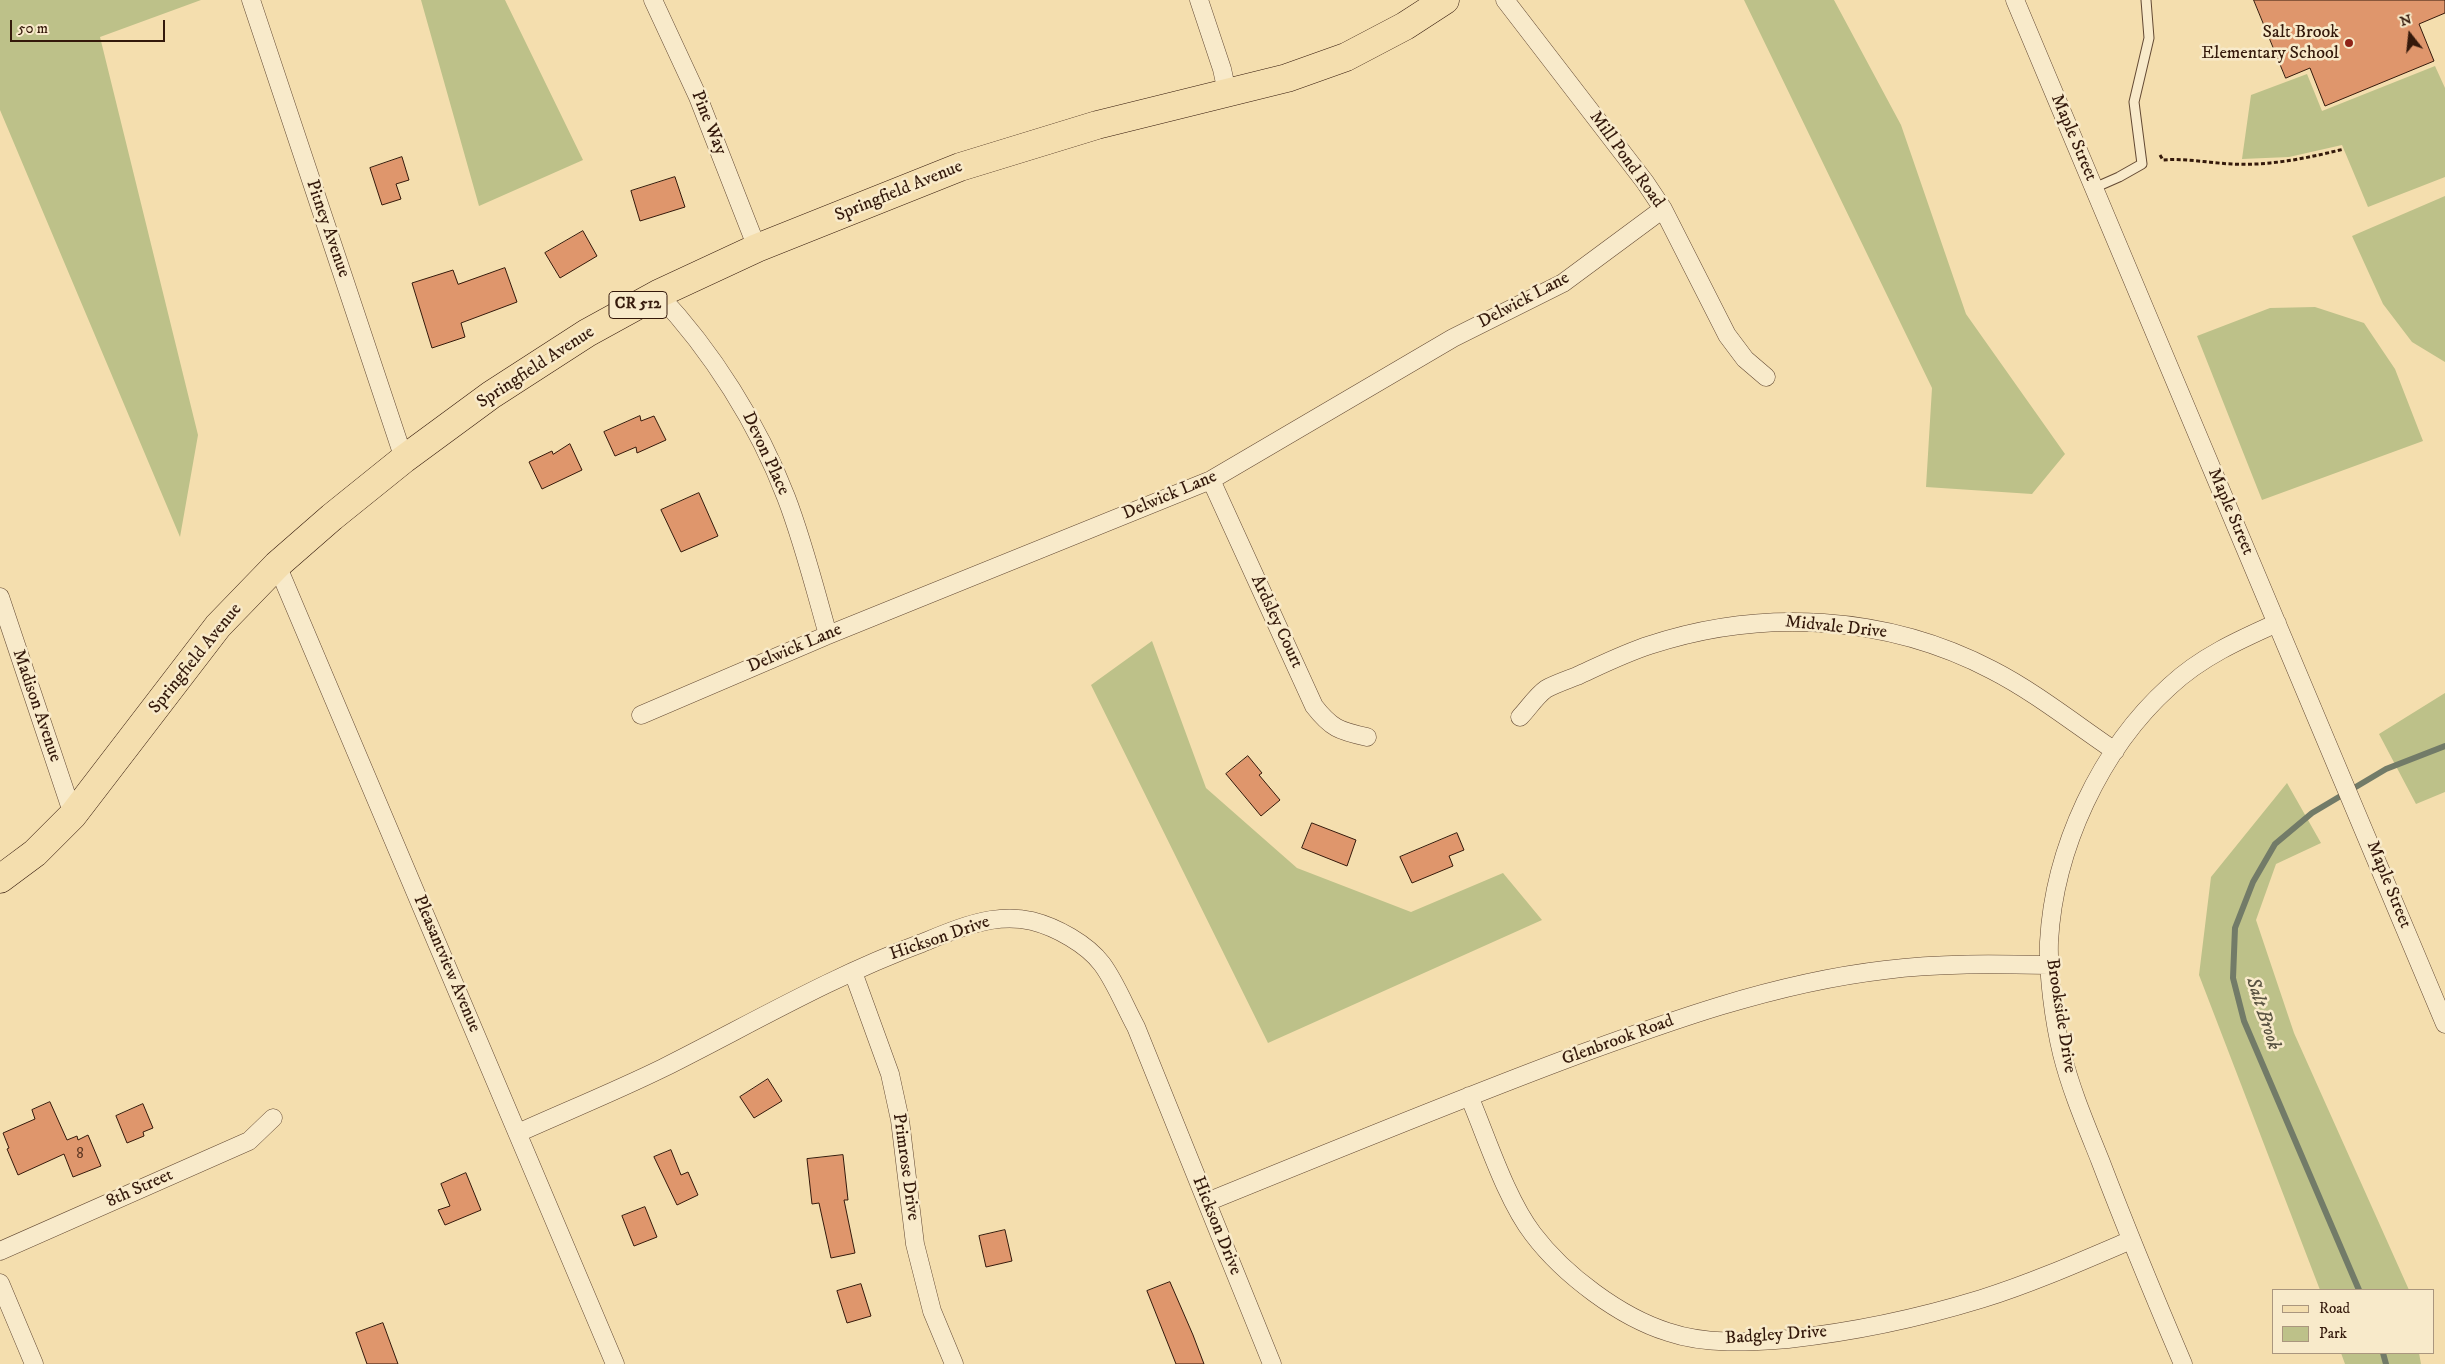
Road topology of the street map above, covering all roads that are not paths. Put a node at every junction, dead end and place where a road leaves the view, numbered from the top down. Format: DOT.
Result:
graph roads {
  1 [pos="250,0"];
  2 [pos="653,0"];
  3 [pos="1199,0"];
  4 [pos="1445,0"];
  5 [pos="1505,0"];
  6 [pos="2015,0"];
  7 [pos="2146,0"];
  8 [pos="1227,92"];
  9 [pos="2094,188"];
  10 [pos="1662,209"];
  11 [pos="757,248"];
  12 [pos="658,294"];
  13 [pos="1766,377"];
  14 [pos="404,459"];
  15 [pos="1211,480"];
  16 [pos="276,566"];
  17 [pos="0,597"];
  18 [pos="2277,622"];
  19 [pos="828,635"];
  20 [pos="641,714"];
  21 [pos="1520,717"];
  22 [pos="1367,737"];
  23 [pos="2115,751"];
  24 [pos="73,814"];
  25 [pos="0,880"];
  26 [pos="2049,965"];
  27 [pos="853,972"];
  28 [pos="2445,1024"];
  29 [pos="1469,1096"];
  30 [pos="273,1118"];
  31 [pos="518,1133"];
  32 [pos="1207,1202"];
  33 [pos="2131,1240"];
  34 [pos="0,1251"];
  35 [pos="0,1283"];
  36 [pos="34,1364"];
  37 [pos="614,1364"];
  38 [pos="954,1364"];
  39 [pos="1272,1364"];
  40 [pos="2183,1364"];
  1 -- 14 [label="street, Pitney Avenue"];
  2 -- 11 [label="street, Pine Way"];
  3 -- 8 [label="street"];
  4 -- 8 [label="main road, Springfield Avenue / CR 512"];
  5 -- 10 [label="street, Mill Pond Road"];
  6 -- 9 [label="street, Maple Street"];
  7 -- 9 [label="lane"];
  8 -- 11 [label="main road, Springfield Avenue / CR 512"];
  9 -- 18 [label="street, Maple Street"];
  10 -- 13 [label="street, Mill Pond Road"];
  10 -- 15 [label="street, Delwick Lane"];
  11 -- 12 [label="main road, Springfield Avenue / CR 512"];
  12 -- 14 [label="main road, Springfield Avenue / CR 512"];
  12 -- 19 [label="street, Devon Place"];
  14 -- 16 [label="main road, Springfield Avenue / CR 512"];
  15 -- 19 [label="street, Delwick Lane"];
  15 -- 22 [label="street, Ardsley Court"];
  16 -- 24 [label="main road, Springfield Avenue / CR 512"];
  16 -- 31 [label="street, Pleasantview Avenue"];
  17 -- 24 [label="street, Madison Avenue"];
  18 -- 23 [label="street, Brookside Drive"];
  18 -- 28 [label="street, Maple Street"];
  19 -- 20 [label="street, Delwick Lane"];
  21 -- 23 [label="street, Midvale Drive"];
  23 -- 26 [label="street, Brookside Drive"];
  24 -- 25 [label="main road, Springfield Avenue / CR 512"];
  26 -- 29 [label="street, Glenbrook Road"];
  26 -- 33 [label="street, Brookside Drive"];
  27 -- 31 [label="street, Hickson Drive"];
  27 -- 32 [label="street, Hickson Drive"];
  27 -- 38 [label="street, Primrose Drive"];
  29 -- 32 [label="street, Glenbrook Road"];
  29 -- 33 [label="street, Badgley Drive"];
  30 -- 34 [label="street, 8th Street"];
  31 -- 37 [label="street, Pleasantview Avenue"];
  32 -- 39 [label="street, Hickson Drive"];
  33 -- 40 [label="street, Brookside Drive"];
  35 -- 36 [label="street"];
}
